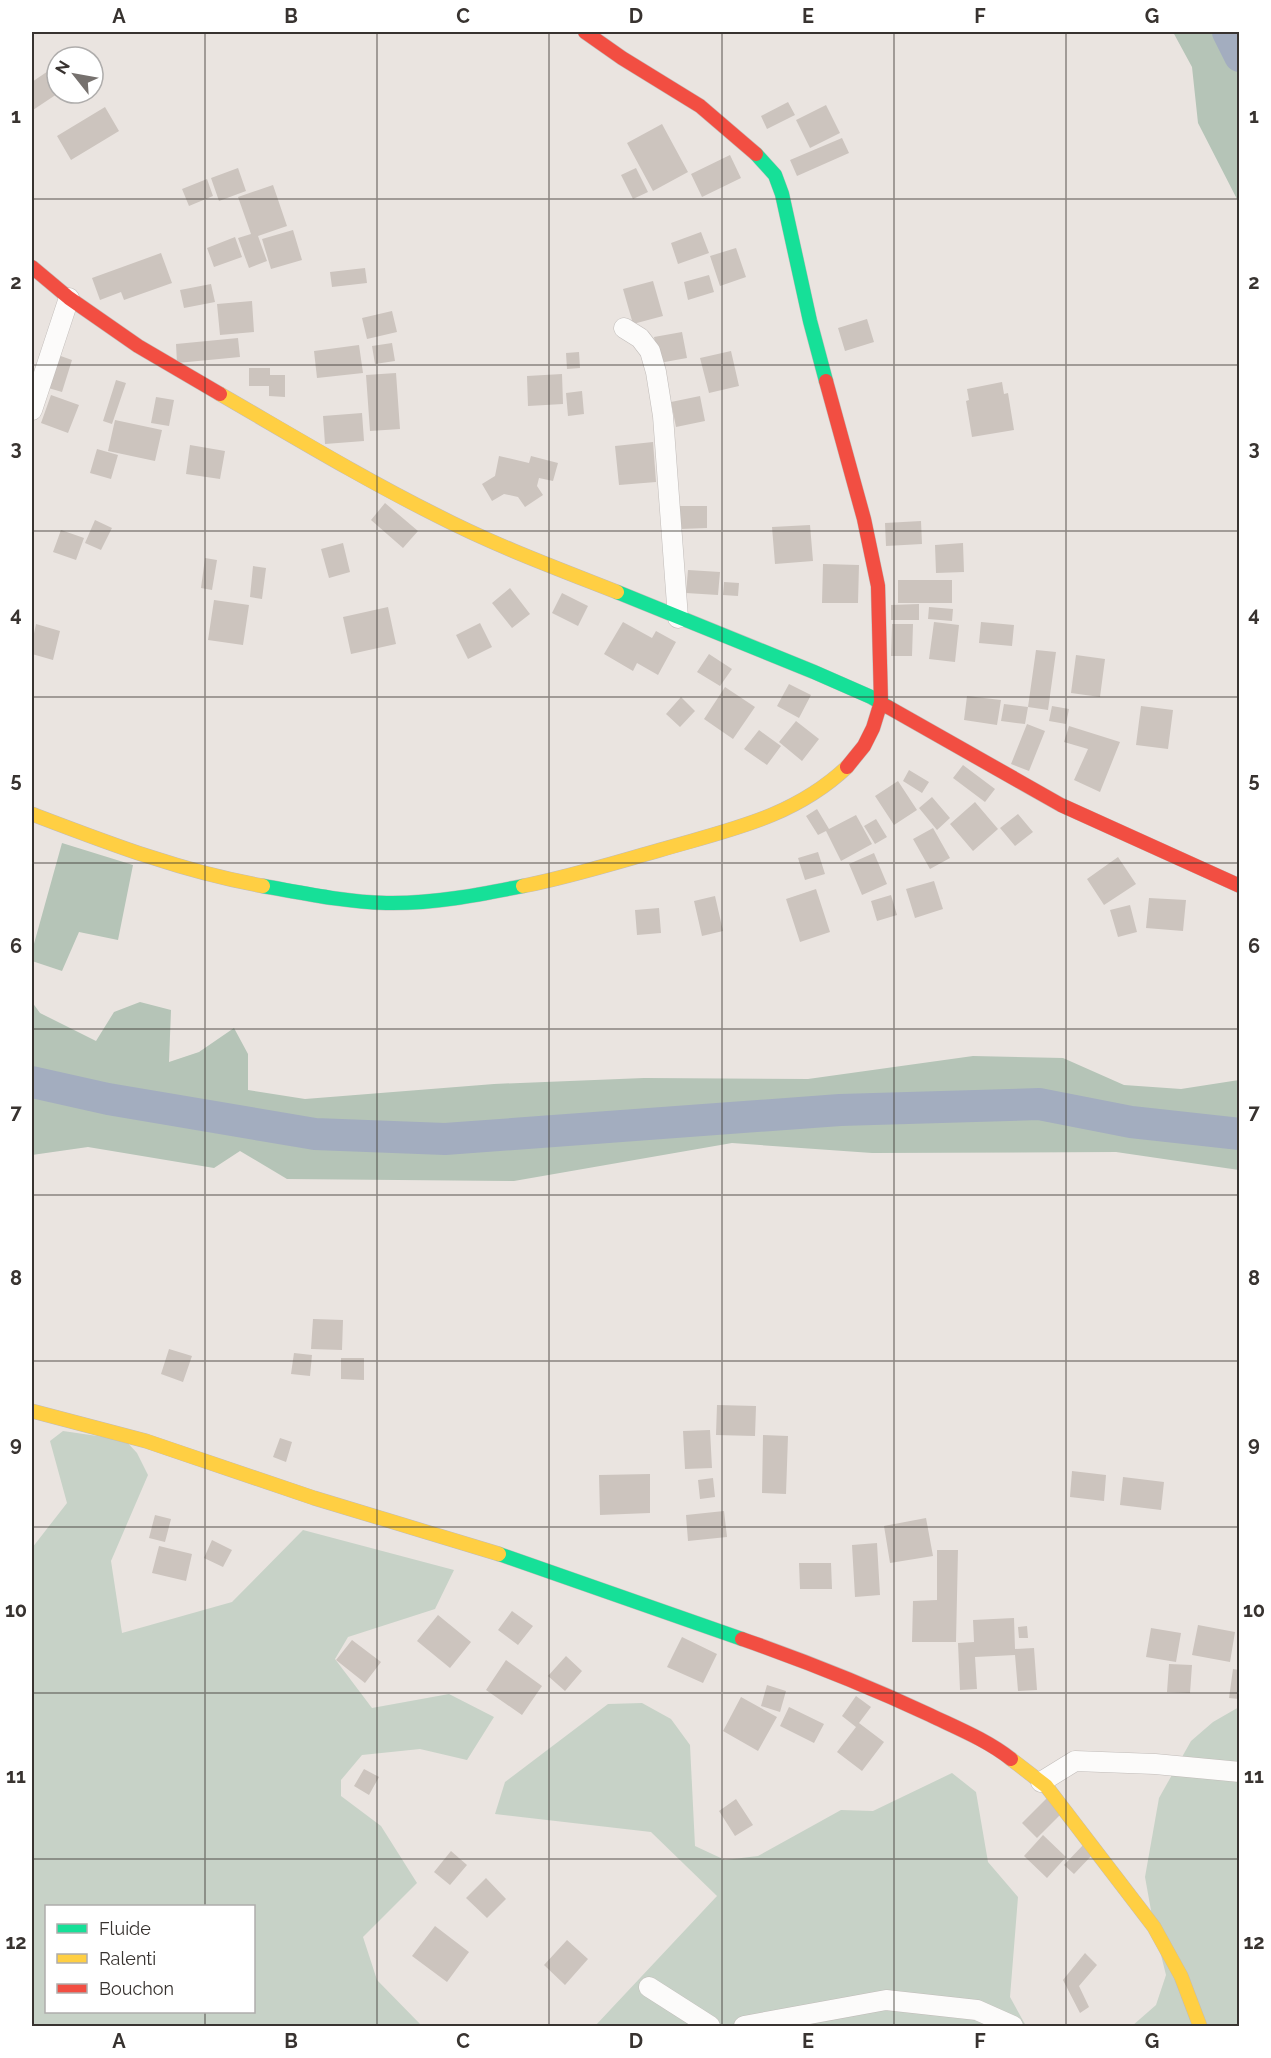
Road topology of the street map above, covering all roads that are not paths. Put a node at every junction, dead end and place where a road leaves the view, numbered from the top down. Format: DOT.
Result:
graph roads {
  1 [pos="585,32"];
  2 [pos="32,267"];
  3 [pos="69,298"];
  4 [pos="624,328"];
  5 [pos="32,410"];
  6 [pos="678,618"];
  7 [pos="881,702"];
  8 [pos="32,814"];
  9 [pos="1239,886"];
  10 [pos="32,1411"];
  11 [pos="1239,1772"];
  12 [pos="1041,1782"];
  13 [pos="649,1987"];
  14 [pos="710,2026"];
  15 [pos="744,2026"];
  16 [pos="1013,2026"];
  17 [pos="1200,2026"];
  1 -- 7 [label="street"];
  2 -- 3 [label="street"];
  3 -- 5 [label="street"];
  3 -- 6 [label="street"];
  4 -- 6 [label="street"];
  6 -- 7 [label="street"];
  7 -- 8 [label="street"];
  7 -- 9 [label="street"];
  10 -- 12 [label="street"];
  11 -- 12 [label="street"];
  12 -- 17 [label="street"];
  13 -- 14 [label="street"];
  15 -- 16 [label="street"];
}
